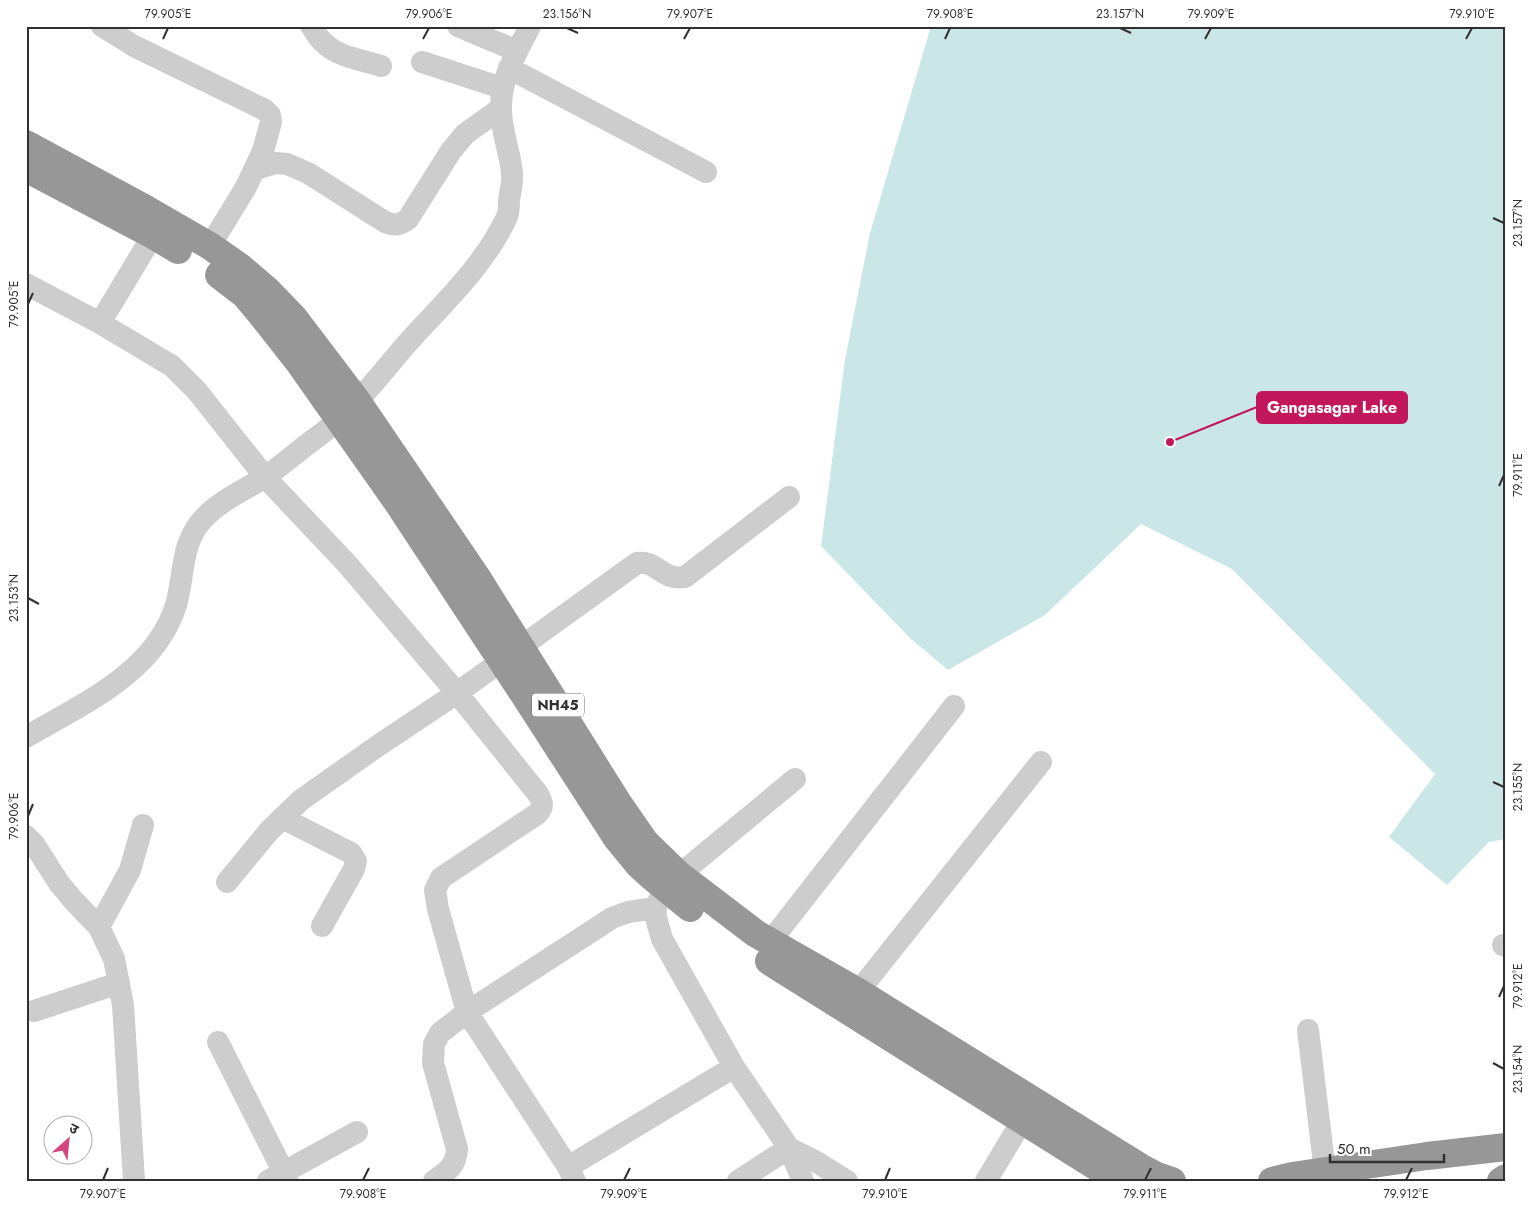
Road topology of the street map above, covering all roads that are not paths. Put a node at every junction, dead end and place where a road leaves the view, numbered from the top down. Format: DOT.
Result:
graph roads {
  1 [pos="102,26"];
  2 [pos="311,26"];
  3 [pos="458,26"];
  4 [pos="530,26"];
  5 [pos="422,62"];
  6 [pos="382,66"];
  7 [pos="507,79"];
  8 [pos="26,144"];
  9 [pos="26,168"];
  10 [pos="256,169"];
  11 [pos="706,172"];
  12 [pos="153,235"];
  13 [pos="210,246"];
  14 [pos="26,284"];
  15 [pos="100,323"];
  16 [pos="358,401"];
  17 [pos="338,420"];
  18 [pos="265,477"];
  19 [pos="789,497"];
  20 [pos="511,655"];
  21 [pos="457,693"];
  22 [pos="954,706"];
  23 [pos="26,737"];
  24 [pos="1041,762"];
  25 [pos="795,779"];
  26 [pos="282,818"];
  27 [pos="143,825"];
  28 [pos="26,836"];
  29 [pos="227,882"];
  30 [pos="667,891"];
  31 [pos="322,926"];
  32 [pos="99,927"];
  33 [pos="770,942"];
  34 [pos="119,983"];
  35 [pos="858,992"];
  36 [pos="34,1011"];
  37 [pos="467,1012"];
  38 [pos="1308,1030"];
  39 [pos="218,1042"];
  40 [pos="734,1067"];
  41 [pos="1022,1121"];
  42 [pos="357,1132"];
  43 [pos="1506,1147"];
  44 [pos="789,1148"];
  45 [pos="1427,1156"];
  46 [pos="1506,1168"];
  47 [pos="1325,1172"];
  48 [pos="572,1174"];
  49 [pos="1130,1176"];
  50 [pos="280,1178"];
  51 [pos="1506,1178"];
  52 [pos="134,1181"];
  53 [pos="434,1181"];
  54 [pos="738,1181"];
  55 [pos="803,1181"];
  56 [pos="847,1181"];
  57 [pos="986,1181"];
  58 [pos="1172,1181"];
  59 [pos="1272,1181"];
  60 [pos="1501,1181"];
  1 -- 10 [label="street"];
  2 -- 6 [label="street"];
  3 -- 7 [label="street"];
  4 -- 7 [label="street"];
  5 -- 7 [label="street"];
  7 -- 10 [label="street"];
  7 -- 11 [label="street"];
  7 -- 16 [label="street"];
  8 -- 13 [label="highway, NH45"];
  9 -- 12 [label="highway, NH45"];
  10 -- 13 [label="street"];
  12 -- 15 [label="street"];
  12 -- 17 [label="highway, NH45"];
  13 -- 16 [label="highway, NH45"];
  14 -- 15 [label="street"];
  15 -- 18 [label="street"];
  16 -- 17 [label="street"];
  16 -- 20 [label="highway, NH45"];
  17 -- 18 [label="street"];
  17 -- 20 [label="highway, NH45"];
  18 -- 21 [label="street"];
  18 -- 23 [label="street"];
  19 -- 20 [label="street"];
  20 -- 21 [label="street"];
  20 -- 30 [label="highway, NH45"];
  21 -- 26 [label="street"];
  21 -- 37 [label="street"];
  22 -- 33 [label="street"];
  24 -- 35 [label="street"];
  25 -- 30 [label="street"];
  26 -- 29 [label="street"];
  26 -- 31 [label="street"];
  27 -- 32 [label="street"];
  28 -- 32 [label="street"];
  30 -- 33 [label="highway, NH45"];
  30 -- 37 [label="street"];
  30 -- 40 [label="street"];
  30 -- 41 [label="highway, NH45"];
  32 -- 34 [label="street"];
  33 -- 35 [label="highway, NH45"];
  34 -- 36 [label="street"];
  34 -- 52 [label="street"];
  35 -- 49 [label="highway, NH45"];
  37 -- 48 [label="street"];
  37 -- 53 [label="street"];
  38 -- 47 [label="street"];
  39 -- 50 [label="street"];
  40 -- 44 [label="street"];
  40 -- 48 [label="street"];
  41 -- 49 [label="highway, NH45"];
  41 -- 57 [label="street"];
  42 -- 50 [label="street"];
  43 -- 45 [label="highway"];
  44 -- 54 [label="street"];
  44 -- 55 [label="street"];
  44 -- 56 [label="street"];
  45 -- 46 [label="highway"];
  45 -- 47 [label="highway"];
  47 -- 59 [label="highway"];
  49 -- 58 [label="highway, NH45"];
  51 -- 60 [label="highway"];
}
